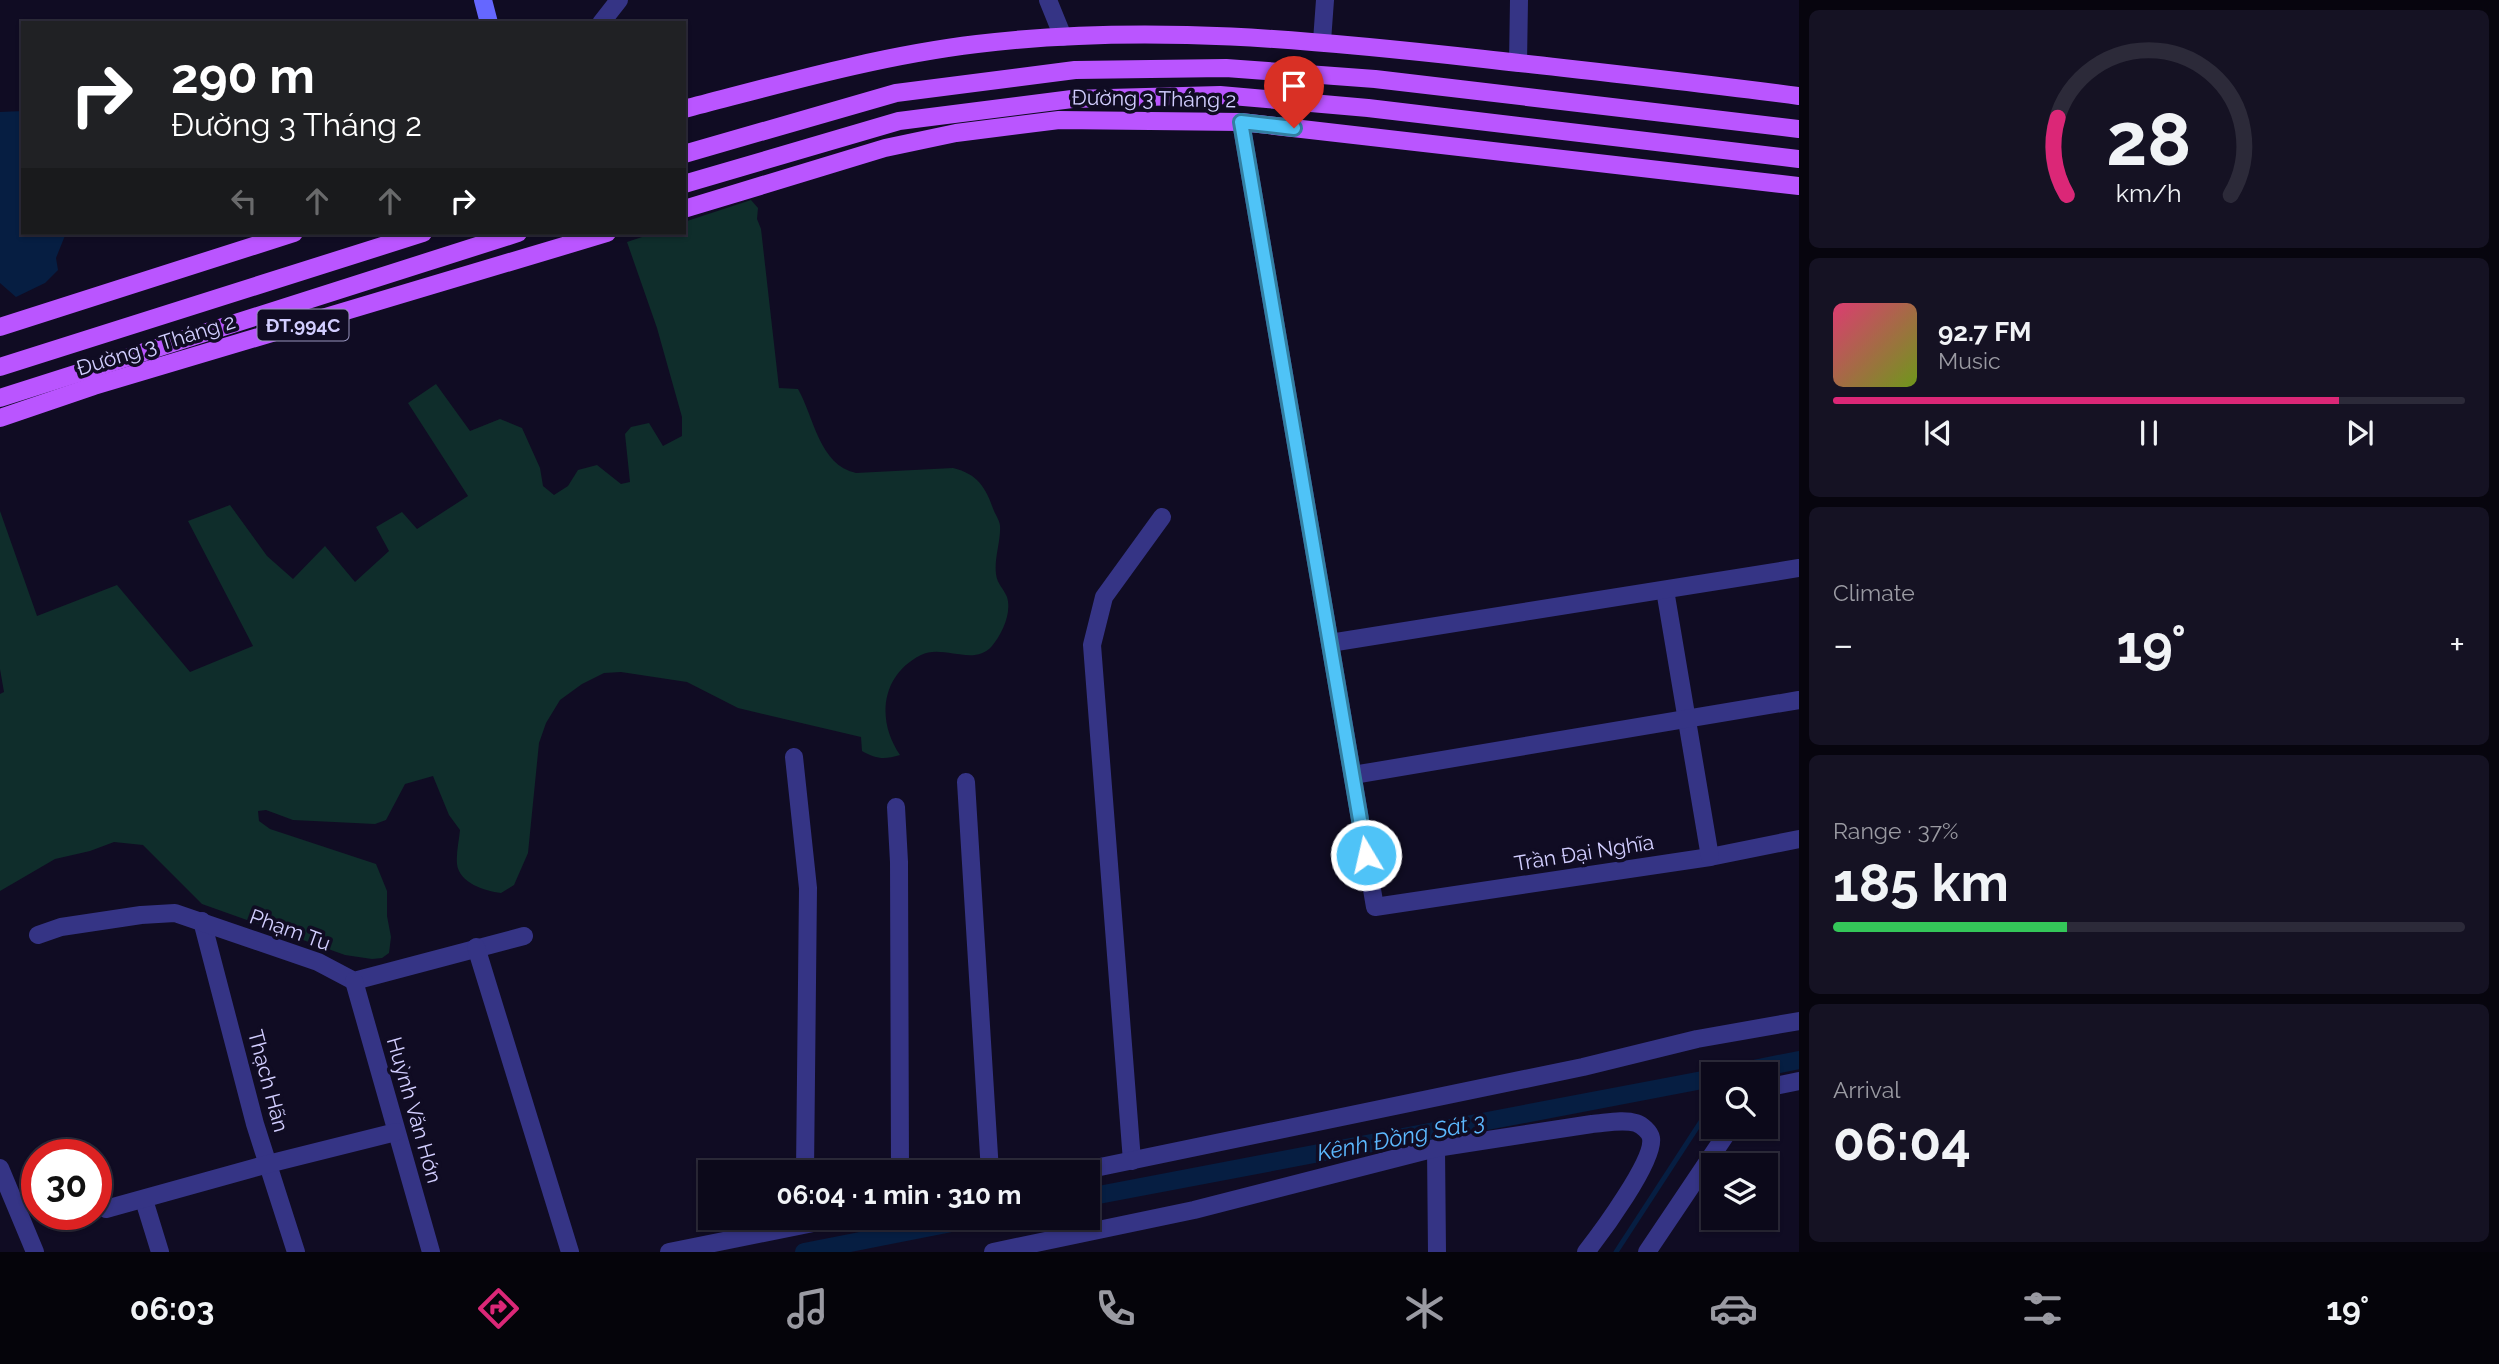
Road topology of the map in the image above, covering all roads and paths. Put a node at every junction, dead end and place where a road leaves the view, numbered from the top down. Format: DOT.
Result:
graph roads {
  1 [pos="483,0"];
  2 [pos="619,0"];
  3 [pos="1048,0"];
  4 [pos="1325,0"];
  5 [pos="1520,0"];
  6 [pos="488,21"];
  7 [pos="603,21"];
  8 [pos="1063,37"];
  9 [pos="1322,40"];
  10 [pos="1518,63"];
  11 [pos="1799,96"];
  12 [pos="686,108"];
  13 [pos="1241,122"];
  14 [pos="1799,129"];
  15 [pos="686,153"];
  16 [pos="1799,159"];
  17 [pos="686,183"];
  18 [pos="1799,186"];
  19 [pos="686,208"];
  20 [pos="288,235"];
  21 [pos="418,235"];
  22 [pos="512,235"];
  23 [pos="594,235"];
  24 [pos="554,241"];
  25 [pos="0,327"];
  26 [pos="0,367"];
  27 [pos="0,398"];
  28 [pos="0,418"];
  29 [pos="1162,517"];
  30 [pos="1799,568"];
  31 [pos="1665,590"];
  32 [pos="1330,643"];
  33 [pos="1799,700"];
  34 [pos="1685,720"];
  35 [pos="794,757"];
  36 [pos="1353,775"];
  37 [pos="966,782"];
  38 [pos="896,807"];
  39 [pos="1799,839"];
  40 [pos="1710,857"];
  41 [pos="202,921"];
  42 [pos="38,935"];
  43 [pos="524,936"];
  44 [pos="476,947"];
  45 [pos="354,981"];
  46 [pos="1799,1021"];
  47 [pos="1799,1081"];
  48 [pos="1778,1085"];
  49 [pos="396,1132"];
  50 [pos="1723,1139"];
  51 [pos="1436,1148"];
  52 [pos="805,1160"];
  53 [pos="900,1160"];
  54 [pos="989,1160"];
  55 [pos="1132,1161"];
  56 [pos="268,1164"];
  57 [pos="1100,1167"];
  58 [pos="0,1168"];
  59 [pos="144,1199"];
  60 [pos="112,1207"];
  61 [pos="765,1230"];
  62 [pos="1070,1238"];
  63 [pos="34,1252"];
  64 [pos="160,1252"];
  65 [pos="296,1252"];
  66 [pos="431,1252"];
  67 [pos="570,1252"];
  68 [pos="668,1252"];
  69 [pos="993,1252"];
  70 [pos="1437,1252"];
  71 [pos="1586,1252"];
  72 [pos="1647,1252"];
  1 -- 6 [label="street"];
  2 -- 7 [label="street"];
  3 -- 8 [label="street"];
  4 -- 9 [label="street"];
  5 -- 10 [label="street"];
  8 -- 9 [label="main road"];
  8 -- 12 [label="main road"];
  9 -- 10 [label="main road"];
  10 -- 11 [label="main road"];
  13 -- 18 [label="main road, Đường 3 Tháng 2"];
  13 -- 19 [label="main road, Đường 3 Tháng 2"];
  13 -- 32 [label="street"];
  14 -- 15 [label="main road, Đường 3 Tháng 2"];
  16 -- 17 [label="main road, Đường 3 Tháng 2"];
  20 -- 25 [label="main road"];
  21 -- 26 [label="main road, Đường 3 Tháng 2 / ĐT.994C"];
  22 -- 27 [label="main road, Đường 3 Tháng 2 / ĐT.994C"];
  23 -- 24 [label="main road, Đường 3 Tháng 2 / ĐT.994C"];
  24 -- 28 [label="main road, Đường 3 Tháng 2 / ĐT.994C"];
  29 -- 55 [label="street"];
  30 -- 31 [label="street"];
  31 -- 32 [label="street"];
  31 -- 34 [label="street"];
  32 -- 36 [label="street"];
  33 -- 34 [label="street"];
  34 -- 36 [label="street"];
  34 -- 40 [label="street"];
  35 -- 52 [label="street"];
  36 -- 40 [label="street, Trần Đại Nghĩa"];
  37 -- 54 [label="street"];
  38 -- 53 [label="street"];
  39 -- 40 [label="street, Trần Đại Nghĩa"];
  41 -- 42 [label="street, Phạm Tu"];
  41 -- 45 [label="street, Phạm Tu"];
  41 -- 56 [label="street, Thạch Hãn"];
  43 -- 44 [label="street"];
  44 -- 45 [label="street"];
  44 -- 67 [label="street"];
  45 -- 49 [label="street, Huỳnh Văn Hớn"];
  46 -- 55 [label="street"];
  47 -- 48 [label="street"];
  49 -- 56 [label="street"];
  49 -- 66 [label="street, Huỳnh Văn Hớn"];
  50 -- 72 [label="street"];
  51 -- 62 [label="street"];
  51 -- 70 [label="street"];
  51 -- 71 [label="street"];
  55 -- 57 [label="street"];
  56 -- 59 [label="street"];
  56 -- 65 [label="street, Thạch Hãn"];
  58 -- 63 [label="street"];
  59 -- 60 [label="street"];
  59 -- 64 [label="street"];
  61 -- 68 [label="street"];
  62 -- 69 [label="street"];
}
